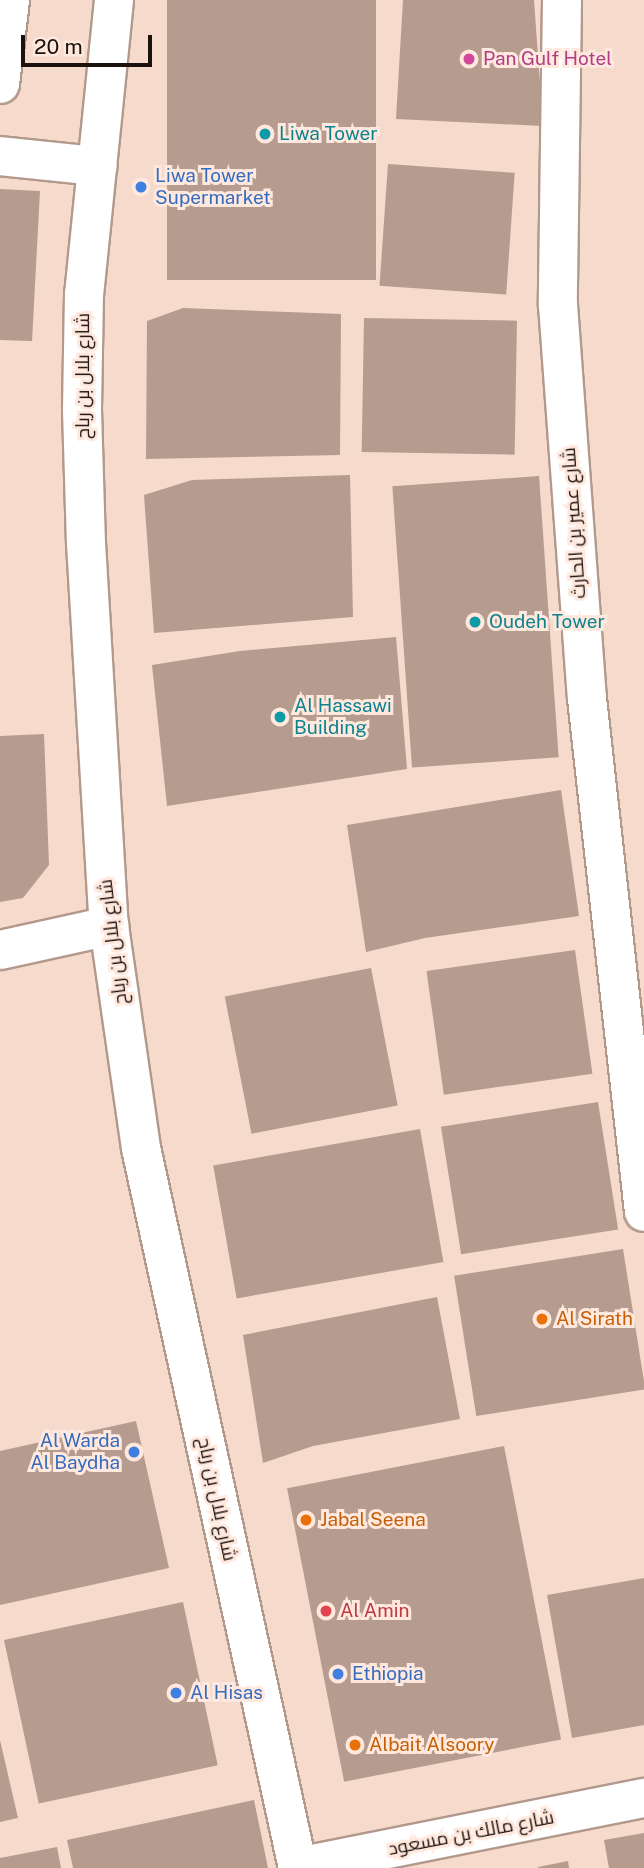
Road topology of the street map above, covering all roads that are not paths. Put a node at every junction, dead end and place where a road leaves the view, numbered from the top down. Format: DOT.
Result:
graph roads {
  1 [pos="10,0"];
  2 [pos="114,0"];
  3 [pos="562,0"];
  4 [pos="0,83"];
  5 [pos="0,156"];
  6 [pos="97,166"];
  7 [pos="109,926"];
  8 [pos="0,950"];
  9 [pos="644,1212"];
  10 [pos="644,1798"];
  11 [pos="298,1868"];
  1 -- 4 [label="street"];
  2 -- 6 [label="street, شارع بلال بن رباح"];
  3 -- 9 [label="street, شارع عمير بن الحارث"];
  5 -- 6 [label="street"];
  6 -- 7 [label="street, شارع بلال بن رباح"];
  7 -- 8 [label="street"];
  7 -- 11 [label="street, شارع بلال بن رباح"];
  10 -- 11 [label="street, شارع مالك بن مسعود"];
}
